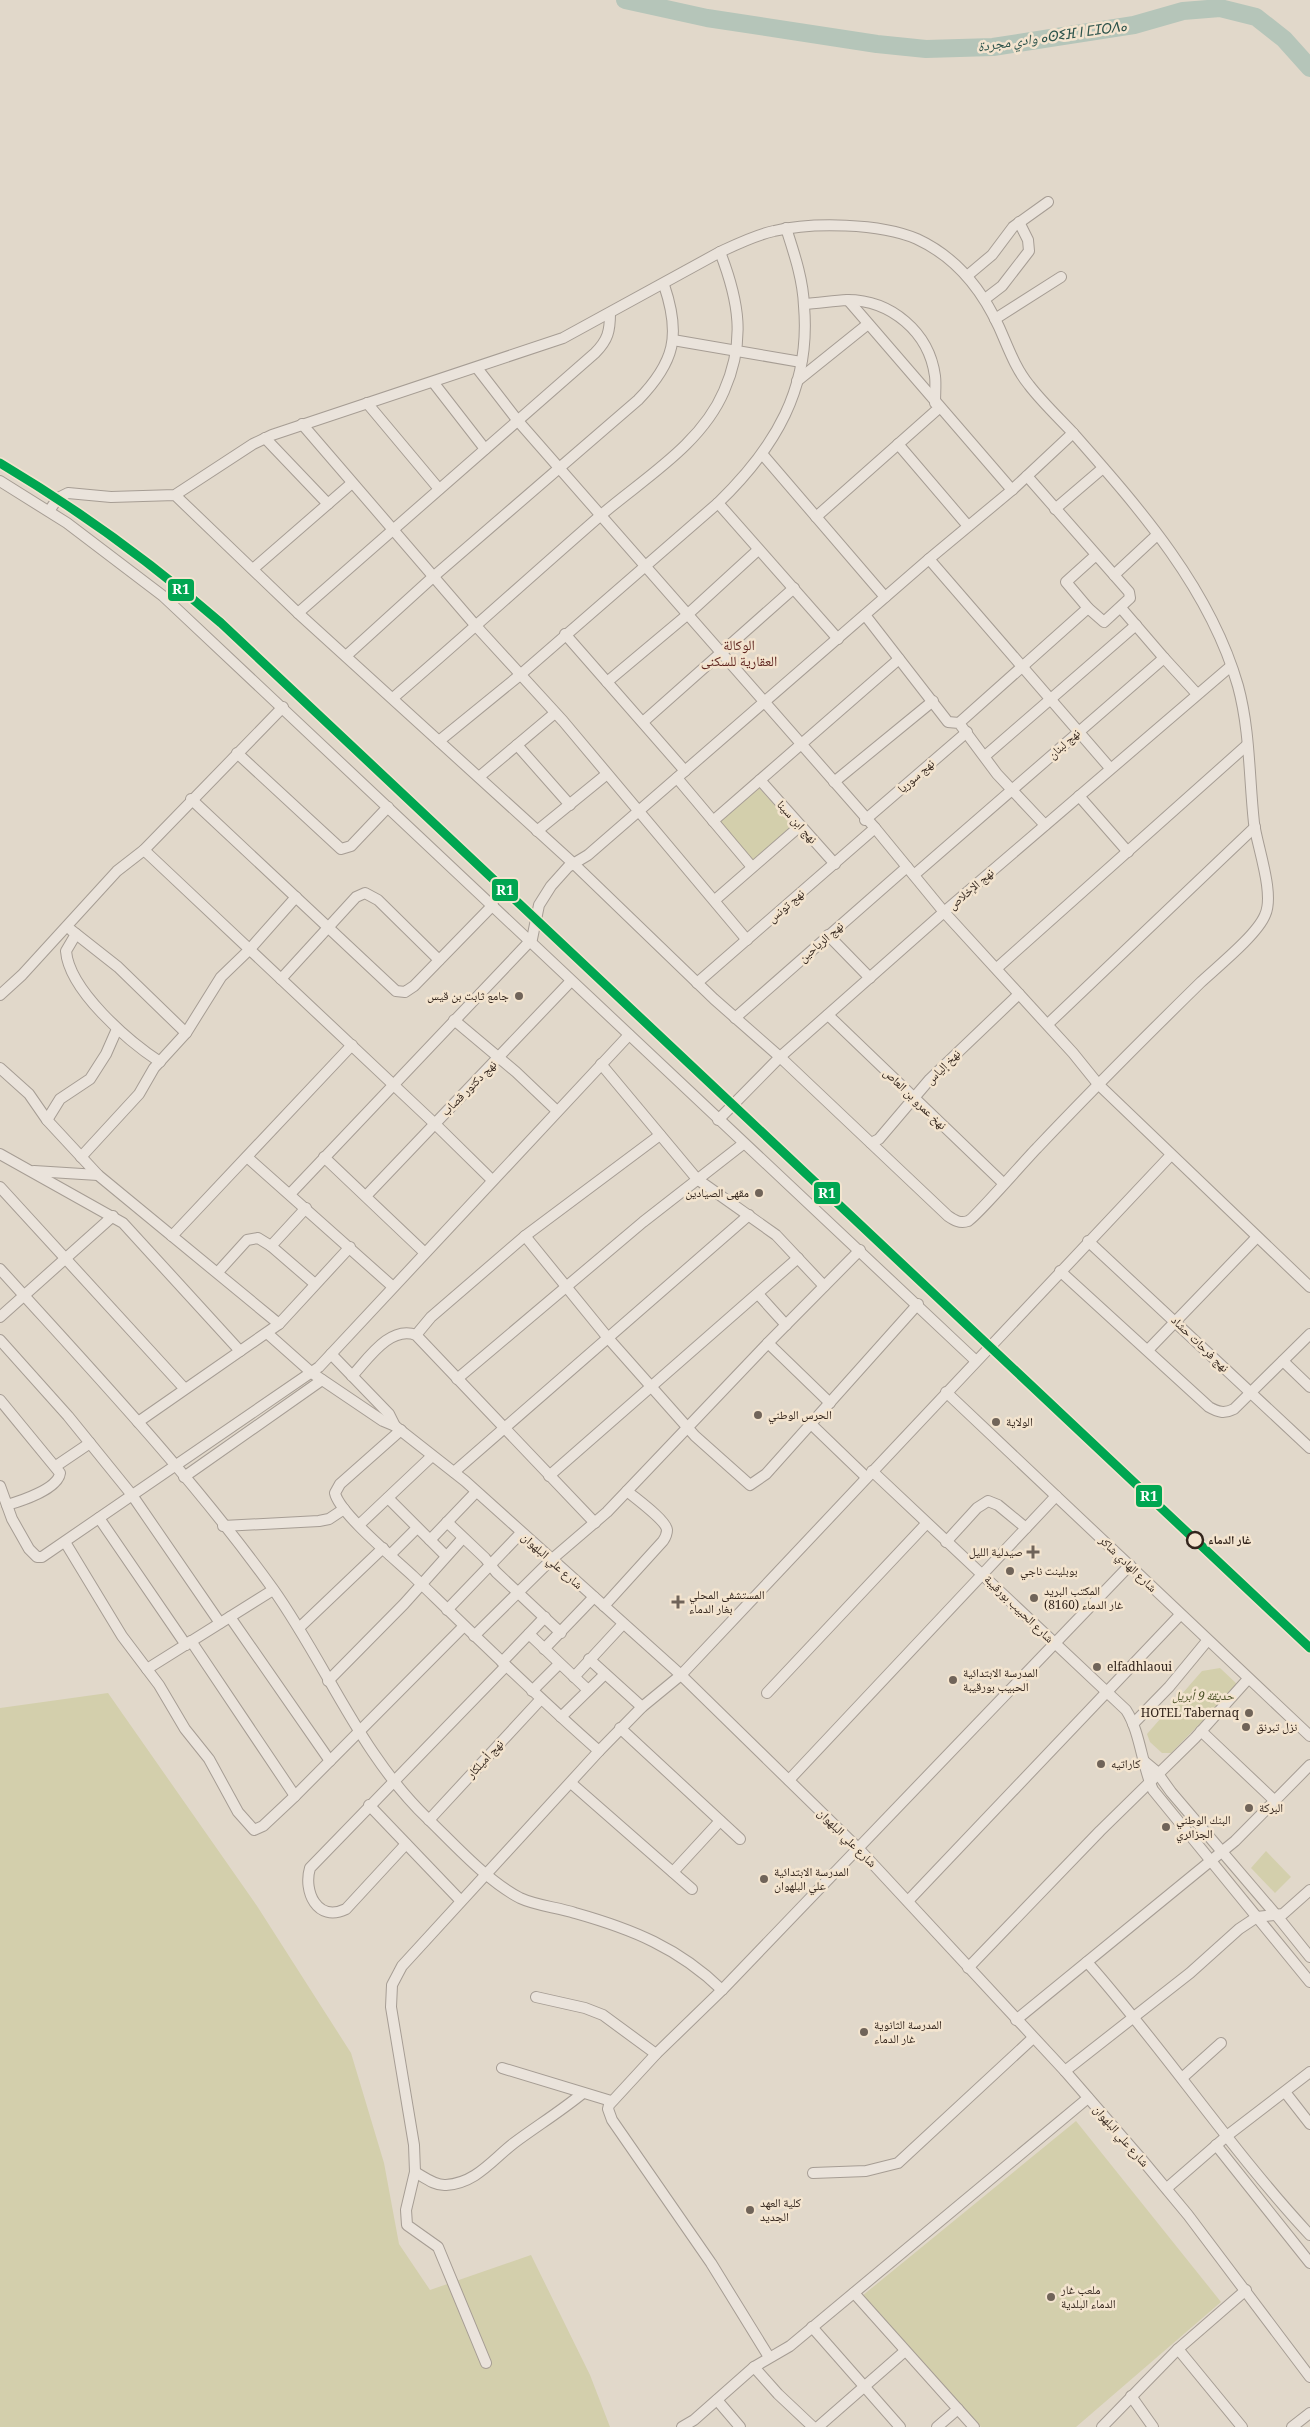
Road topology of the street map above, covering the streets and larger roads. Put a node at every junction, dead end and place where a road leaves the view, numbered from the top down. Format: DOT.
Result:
graph roads {
  1 [pos="1048,202"];
  2 [pos="1019,222"];
  3 [pos="786,228"];
  4 [pos="720,252"];
  5 [pos="967,276"];
  6 [pos="1062,277"];
  7 [pos="664,285"];
  8 [pos="985,299"];
  9 [pos="848,300"];
  10 [pos="804,304"];
  11 [pos="610,313"];
  12 [pos="995,318"];
  13 [pos="868,324"];
  14 [pos="672,340"];
  15 [pos="736,352"];
  16 [pos="801,362"];
  17 [pos="477,368"];
  18 [pos="797,381"];
  19 [pos="433,382"];
  20 [pos="368,403"];
  21 [pos="937,405"];
  22 [pos="518,420"];
  23 [pos="302,424"];
  24 [pos="1073,433"];
  25 [pos="265,438"];
  26 [pos="898,444"];
  27 [pos="485,449"];
  28 [pos="763,455"];
  29 [pos="1103,468"];
  30 [pos="560,469"];
  31 [pos="1027,476"];
  32 [pos="0,481"];
  33 [pos="352,484"];
  34 [pos="439,489"];
  35 [pos="1012,490"];
  36 [pos="175,495"];
  37 [pos="328,504"];
  38 [pos="718,504"];
  39 [pos="1055,509"];
  40 [pos="49,511"];
  41 [pos="601,515"];
  42 [pos="816,517"];
  43 [pos="968,526"];
  44 [pos="392,530"];
  45 [pos="1157,535"];
  46 [pos="758,550"];
  47 [pos="1096,555"];
  48 [pos="929,559"];
  49 [pos="645,567"];
  50 [pos="253,569"];
  51 [pos="1114,575"];
  52 [pos="433,577"];
  53 [pos="794,588"];
  54 [pos="884,597"];
  55 [pos="1088,608"];
  56 [pos="1121,608"];
  57 [pos="298,613"];
  58 [pos="687,615"];
  59 [pos="865,615"];
  60 [pos="1136,625"];
  61 [pos="476,626"];
  62 [pos="565,634"];
  63 [pos="838,639"];
  64 [pos="720,654"];
  65 [pos="346,656"];
  66 [pos="1164,658"];
  67 [pos="899,659"];
  68 [pos="1022,666"];
  69 [pos="1231,666"];
  70 [pos="520,675"];
  71 [pos="607,682"];
  72 [pos="1197,694"];
  73 [pos="393,698"];
  74 [pos="1051,700"];
  75 [pos="933,701"];
  76 [pos="764,702"];
  77 [pos="283,707"];
  78 [pos="555,713"];
  79 [pos="643,722"];
  80 [pos="959,723"];
  81 [pos="1078,731"];
  82 [pos="967,732"];
  83 [pos="439,741"];
  84 [pos="801,744"];
  85 [pos="1247,744"];
  86 [pos="517,745"];
  87 [pos="237,753"];
  88 [pos="985,756"];
  89 [pos="1110,768"];
  90 [pos="684,771"];
  91 [pos="608,774"];
  92 [pos="479,777"];
  93 [pos="677,778"];
  94 [pos="760,780"];
  95 [pos="834,782"];
  96 [pos="1012,789"];
  97 [pos="1078,796"];
  98 [pos="191,799"];
  99 [pos="570,804"];
  100 [pos="388,807"];
  101 [pos="638,811"];
  102 [pos="865,820"];
  103 [pos="713,821"];
  104 [pos="1045,825"];
  105 [pos="800,826"];
  106 [pos="1255,827"];
  107 [pos="875,828"];
  108 [pos="537,831"];
  109 [pos="144,850"];
  110 [pos="1128,852"];
  111 [pos="574,864"];
  112 [pos="836,864"];
  113 [pos="752,867"];
  114 [pos="911,871"];
  115 [pos="296,897"];
  116 [pos="715,900"];
  117 [pos="493,905"];
  118 [pos="944,912"];
  119 [pos="65,926"];
  120 [pos="329,926"];
  121 [pos="76,934"];
  122 [pos="828,935"];
  123 [pos="748,940"];
  124 [pos="530,941"];
  125 [pos="250,950"];
  126 [pos="439,960"];
  127 [pos="997,968"];
  128 [pos="870,978"];
  129 [pos="281,979"];
  130 [pos="572,981"];
  131 [pos="697,983"];
  132 [pos="1019,994"];
  133 [pos="0,995"];
  134 [pos="828,1015"];
  135 [pos="735,1018"];
  136 [pos="454,1020"];
  137 [pos="1048,1024"];
  138 [pos="116,1029"];
  139 [pos="186,1032"];
  140 [pos="629,1035"];
  141 [pos="352,1046"];
  142 [pos="780,1057"];
  143 [pos="498,1058"];
  144 [pos="160,1062"];
  145 [pos="601,1064"];
  146 [pos="0,1068"];
  147 [pos="393,1084"];
  148 [pos="1098,1084"];
  149 [pos="913,1097"];
  150 [pos="557,1111"];
  151 [pos="47,1120"];
  152 [pos="718,1120"];
  153 [pos="434,1123"];
  154 [pos="660,1135"];
  155 [pos="871,1143"];
  156 [pos="744,1144"];
  157 [pos="0,1154"];
  158 [pos="1171,1155"];
  159 [pos="81,1157"];
  160 [pos="247,1157"];
  161 [pos="324,1157"];
  162 [pos="28,1170"];
  163 [pos="98,1176"];
  164 [pos="697,1179"];
  165 [pos="492,1180"];
  166 [pos="1003,1183"];
  167 [pos="0,1187"];
  168 [pos="290,1194"];
  169 [pos="366,1196"];
  170 [pos="306,1208"];
  171 [pos="750,1215"];
  172 [pos="113,1216"];
  173 [pos="172,1236"];
  174 [pos="525,1236"];
  175 [pos="1257,1237"];
  176 [pos="1088,1241"];
  177 [pos="271,1246"];
  178 [pos="350,1247"];
  179 [pos="860,1250"];
  180 [pos="424,1252"];
  181 [pos="798,1258"];
  182 [pos="64,1260"];
  183 [pos="0,1269"];
  184 [pos="1060,1271"];
  185 [pos="218,1272"];
  186 [pos="314,1284"];
  187 [pos="392,1286"];
  188 [pos="824,1286"];
  189 [pos="567,1287"];
  190 [pos="1310,1288"];
  191 [pos="758,1294"];
  192 [pos="24,1296"];
  193 [pos="918,1304"];
  194 [pos="0,1316"];
  195 [pos="1176,1321"];
  196 [pos="279,1324"];
  197 [pos="786,1325"];
  198 [pos="267,1333"];
  199 [pos="1310,1334"];
  200 [pos="416,1335"];
  201 [pos="608,1338"];
  202 [pos="0,1340"];
  203 [pos="768,1343"];
  204 [pos="1148,1350"];
  205 [pos="240,1351"];
  206 [pos="332,1354"];
  207 [pos="976,1361"];
  208 [pos="1283,1361"];
  209 [pos="312,1373"];
  210 [pos="352,1376"];
  211 [pos="457,1379"];
  212 [pos="322,1380"];
  213 [pos="651,1385"];
  214 [pos="1310,1387"];
  215 [pos="184,1388"];
  216 [pos="946,1392"];
  217 [pos="1250,1392"];
  218 [pos="0,1400"];
  219 [pos="830,1403"];
  220 [pos="138,1422"];
  221 [pos="811,1424"];
  222 [pos="688,1426"];
  223 [pos="398,1428"];
  224 [pos="503,1428"];
  225 [pos="90,1443"];
  226 [pos="1310,1448"];
  227 [pos="432,1456"];
  228 [pos="175,1465"];
  229 [pos="56,1466"];
  230 [pos="454,1472"];
  231 [pos="869,1474"];
  232 [pos="549,1476"];
  233 [pos="184,1477"];
  234 [pos="0,1486"];
  235 [pos="628,1491"];
  236 [pos="476,1492"];
  237 [pos="132,1495"];
  238 [pos="1056,1496"];
  239 [pos="388,1498"];
  240 [pos="7,1505"];
  241 [pos="344,1509"];
  242 [pos="99,1518"];
  243 [pos="447,1522"];
  244 [pos="595,1523"];
  245 [pos="926,1524"];
  246 [pos="359,1525"];
  247 [pos="223,1526"];
  248 [pos="417,1528"];
  249 [pos="1026,1528"];
  250 [pos="521,1533"];
  251 [pos="463,1538"];
  252 [pos="430,1540"];
  253 [pos="66,1542"];
  254 [pos="946,1542"];
  255 [pos="387,1551"];
  256 [pos="446,1556"];
  257 [pos="551,1560"];
  258 [pos="490,1564"];
  259 [pos="1130,1565"];
  260 [pos="982,1575"];
  261 [pos="421,1584"];
  262 [pos="273,1590"];
  263 [pos="518,1591"];
  264 [pos="594,1598"];
  265 [pos="604,1606"];
  266 [pos="448,1610"];
  267 [pos="1180,1615"];
  268 [pos="545,1617"];
  269 [pos="225,1620"];
  270 [pos="623,1624"];
  271 [pos="464,1626"];
  272 [pos="299,1628"];
  273 [pos="561,1632"];
  274 [pos="528,1634"];
  275 [pos="474,1636"];
  276 [pos="1207,1641"];
  277 [pos="1054,1642"];
  278 [pos="188,1643"];
  279 [pos="544,1649"];
  280 [pos="590,1659"];
  281 [pos="504,1664"];
  282 [pos="559,1664"];
  283 [pos="147,1669"];
  284 [pos="605,1674"];
  285 [pos="681,1674"];
  286 [pos="574,1677"];
  287 [pos="1248,1679"];
  288 [pos="328,1681"];
  289 [pos="588,1690"];
  290 [pos="532,1691"];
  291 [pos="1107,1692"];
  292 [pos="767,1693"];
  293 [pos="541,1700"];
  294 [pos="642,1707"];
  295 [pos="561,1718"];
  296 [pos="1133,1724"];
  297 [pos="620,1728"];
  298 [pos="1201,1731"];
  299 [pos="358,1732"];
  300 [pos="1310,1736"];
  301 [pos="599,1751"];
  302 [pos="330,1761"];
  303 [pos="1144,1761"];
  304 [pos="1310,1765"];
  305 [pos="1158,1775"];
  306 [pos="394,1780"];
  307 [pos="789,1780"];
  308 [pos="572,1782"];
  309 [pos="1150,1784"];
  310 [pos="295,1796"];
  311 [pos="1275,1801"];
  312 [pos="369,1805"];
  313 [pos="429,1820"];
  314 [pos="720,1821"];
  315 [pos="740,1839"];
  316 [pos="406,1844"];
  317 [pos="858,1848"];
  318 [pos="1222,1851"];
  319 [pos="1211,1861"];
  320 [pos="673,1872"];
  321 [pos="486,1873"];
  322 [pos="692,1889"];
  323 [pos="1310,1890"];
  324 [pos="460,1900"];
  325 [pos="908,1901"];
  326 [pos="1277,1916"];
  327 [pos="1257,1917"];
  328 [pos="1309,1955"];
  329 [pos="1087,1962"];
  330 [pos="1295,1963"];
  331 [pos="968,1968"];
  332 [pos="1310,1982"];
  333 [pos="722,1990"];
  334 [pos="536,1997"];
  335 [pos="1135,2017"];
  336 [pos="1016,2020"];
  337 [pos="1033,2038"];
  338 [pos="1221,2043"];
  339 [pos="656,2054"];
  340 [pos="502,2068"];
  341 [pos="1065,2071"];
  342 [pos="1310,2072"];
  343 [pos="1182,2078"];
  344 [pos="1285,2092"];
  345 [pos="583,2093"];
  346 [pos="1088,2098"];
  347 [pos="611,2101"];
  348 [pos="1310,2124"];
  349 [pos="1228,2135"];
  350 [pos="1216,2145"];
  351 [pos="415,2172"];
  352 [pos="813,2173"];
  353 [pos="1167,2188"];
  354 [pos="1310,2235"];
  355 [pos="1310,2263"];
  356 [pos="1246,2290"];
  357 [pos="854,2293"];
  358 [pos="812,2327"];
  359 [pos="1178,2349"];
  360 [pos="905,2351"];
  361 [pos="769,2357"];
  362 [pos="486,2363"];
  363 [pos="754,2367"];
  364 [pos="1310,2377"];
  365 [pos="866,2386"];
  366 [pos="1131,2396"];
  367 [pos="717,2400"];
  368 [pos="958,2409"];
  369 [pos="1310,2413"];
  370 [pos="682,2427"];
  371 [pos="740,2427"];
  372 [pos="814,2427"];
  373 [pos="818,2427"];
  374 [pos="900,2427"];
  375 [pos="937,2427"];
  376 [pos="974,2427"];
  377 [pos="1102,2427"];
  378 [pos="1154,2427"];
  379 [pos="1242,2427"];
  380 [pos="1292,2427"];
  1 -- 2 [label="street"];
  2 -- 5 [label="street"];
  2 -- 8 [label="street"];
  3 -- 4 [label="street"];
  3 -- 5 [label="street"];
  3 -- 10 [label="street"];
  4 -- 7 [label="street"];
  4 -- 15 [label="street"];
  5 -- 8 [label="street"];
  6 -- 12 [label="street"];
  7 -- 11 [label="street"];
  7 -- 14 [label="street"];
  8 -- 12 [label="street"];
  9 -- 10 [label="street"];
  9 -- 13 [label="street"];
  9 -- 21 [label="street"];
  10 -- 16 [label="street"];
  11 -- 17 [label="street"];
  11 -- 22 [label="street"];
  12 -- 24 [label="street"];
  13 -- 18 [label="street"];
  13 -- 21 [label="street"];
  14 -- 15 [label="street"];
  14 -- 30 [label="street"];
  15 -- 16 [label="street"];
  15 -- 41 [label="street"];
  16 -- 18 [label="street"];
  17 -- 19 [label="street"];
  17 -- 22 [label="street"];
  18 -- 28 [label="street"];
  19 -- 20 [label="street"];
  19 -- 27 [label="street"];
  20 -- 23 [label="street"];
  20 -- 34 [label="street"];
  21 -- 26 [label="street"];
  21 -- 35 [label="street"];
  22 -- 27 [label="street"];
  22 -- 30 [label="street"];
  23 -- 25 [label="street"];
  23 -- 33 [label="street"];
  24 -- 29 [label="street"];
  24 -- 31 [label="street"];
  25 -- 36 [label="street"];
  25 -- 37 [label="street"];
  26 -- 42 [label="street"];
  26 -- 43 [label="street"];
  27 -- 34 [label="street"];
  28 -- 38 [label="street"];
  28 -- 42 [label="street"];
  29 -- 39 [label="street"];
  29 -- 45 [label="street"];
  30 -- 41 [label="street"];
  30 -- 52 [label="street"];
  31 -- 35 [label="street"];
  31 -- 39 [label="street"];
  32 -- 40 [label="street"];
  33 -- 37 [label="street"];
  33 -- 44 [label="street"];
  34 -- 44 [label="street"];
  35 -- 43 [label="street"];
  36 -- 40 [label="street"];
  36 -- 50 [label="street"];
  37 -- 50 [label="street"];
  38 -- 46 [label="street"];
  38 -- 49 [label="street"];
  39 -- 47 [label="street"];
  40 -- 77 [label="street"];
  41 -- 49 [label="street"];
  41 -- 61 [label="street"];
  42 -- 54 [label="street"];
  43 -- 48 [label="street"];
  44 -- 52 [label="street"];
  44 -- 57 [label="street"];
  45 -- 51 [label="street"];
  45 -- 69 [label="street"];
  46 -- 53 [label="street"];
  46 -- 58 [label="street"];
  47 -- 51 [label="street"];
  47 -- 55 [label="street"];
  48 -- 54 [label="street"];
  48 -- 68 [label="street"];
  49 -- 58 [label="street"];
  49 -- 62 [label="street"];
  50 -- 57 [label="street"];
  51 -- 56 [label="street"];
  52 -- 61 [label="street"];
  52 -- 65 [label="street"];
  53 -- 63 [label="street"];
  53 -- 64 [label="street"];
  54 -- 59 [label="street"];
  55 -- 56 [label="street"];
  55 -- 68 [label="street"];
  56 -- 60 [label="street"];
  57 -- 65 [label="street"];
  58 -- 64 [label="street"];
  58 -- 71 [label="street"];
  59 -- 63 [label="street"];
  59 -- 67 [label="street"];
  60 -- 66 [label="street"];
  60 -- 74 [label="street"];
  61 -- 70 [label="street"];
  61 -- 73 [label="street"];
  62 -- 70 [label="street"];
  62 -- 71 [label="street"];
  63 -- 76 [label="street"];
  64 -- 76 [label="street"];
  64 -- 79 [label="street"];
  65 -- 73 [label="street"];
  66 -- 72 [label="street"];
  66 -- 81 [label="street, نهج لبنان"];
  67 -- 75 [label="street"];
  67 -- 84 [label="street"];
  68 -- 74 [label="street"];
  68 -- 80 [label="street"];
  69 -- 72 [label="street, نهج الإخلاص"];
  69 -- 85 [label="street"];
  70 -- 78 [label="street"];
  70 -- 83 [label="street"];
  71 -- 79 [label="street"];
  72 -- 89 [label="street, نهج الإخلاص"];
  73 -- 83 [label="street"];
  74 -- 81 [label="street"];
  74 -- 88 [label="street"];
  75 -- 80 [label="street"];
  75 -- 95 [label="street"];
  76 -- 84 [label="street"];
  76 -- 90 [label="street"];
  77 -- 87 [label="street"];
  77 -- 100 [label="street"];
  78 -- 86 [label="street"];
  78 -- 91 [label="street"];
  79 -- 90 [label="street"];
  80 -- 82 [label="street"];
  81 -- 89 [label="street"];
  81 -- 96 [label="street, نهج لبنان"];
  82 -- 88 [label="street"];
  82 -- 102 [label="street, نهج سوريا"];
  83 -- 92 [label="street"];
  84 -- 94 [label="street"];
  84 -- 95 [label="street"];
  85 -- 106 [label="street"];
  85 -- 110 [label="street"];
  86 -- 92 [label="street"];
  86 -- 99 [label="street"];
  87 -- 98 [label="street"];
  87 -- 100 [label="street"];
  88 -- 96 [label="street"];
  89 -- 97 [label="street, نهج الإخلاص"];
  90 -- 93 [label="street"];
  91 -- 99 [label="street"];
  91 -- 101 [label="street"];
  92 -- 108 [label="street"];
  93 -- 101 [label="street"];
  93 -- 103 [label="street"];
  94 -- 103 [label="street"];
  94 -- 105 [label="street, نهج ابن سينا"];
  95 -- 102 [label="street"];
  96 -- 104 [label="street"];
  96 -- 114 [label="street, نهج لبنان"];
  97 -- 104 [label="street, نهج الإخلاص"];
  97 -- 110 [label="street"];
  98 -- 109 [label="street"];
  98 -- 115 [label="street"];
  99 -- 108 [label="street"];
  100 -- 117 [label="street"];
  101 -- 111 [label="street"];
  101 -- 116 [label="street"];
  102 -- 107 [label="street"];
  103 -- 113 [label="street"];
  104 -- 118 [label="street, نهج الإخلاص"];
  105 -- 112 [label="street, نهج ابن سينا"];
  105 -- 113 [label="street"];
  106 -- 137 [label="street"];
  106 -- 148 [label="street"];
  107 -- 112 [label="street, نهج تونس"];
  107 -- 114 [label="street"];
  108 -- 111 [label="street"];
  109 -- 119 [label="street"];
  109 -- 125 [label="street"];
  110 -- 127 [label="street"];
  111 -- 124 [label="street"];
  111 -- 131 [label="street"];
  112 -- 123 [label="street, نهج تونس"];
  113 -- 116 [label="street"];
  114 -- 118 [label="street"];
  114 -- 122 [label="street, نهج الرياحين"];
  115 -- 120 [label="street"];
  115 -- 125 [label="street"];
  116 -- 123 [label="street"];
  117 -- 124 [label="street"];
  117 -- 126 [label="street"];
  118 -- 127 [label="street"];
  118 -- 128 [label="street, نهج الإخلاص"];
  119 -- 121 [label="street"];
  119 -- 133 [label="street"];
  120 -- 126 [label="street"];
  120 -- 126 [label="street"];
  120 -- 129 [label="street"];
  121 -- 138 [label="street"];
  121 -- 139 [label="street"];
  122 -- 128 [label="street"];
  122 -- 135 [label="street, نهج الرياحين"];
  123 -- 131 [label="street, نهج تونس"];
  124 -- 130 [label="street"];
  124 -- 136 [label="street"];
  125 -- 129 [label="street"];
  125 -- 139 [label="street"];
  127 -- 132 [label="street"];
  128 -- 134 [label="street, نهج الإخلاص"];
  129 -- 141 [label="street"];
  130 -- 140 [label="street"];
  130 -- 143 [label="street, نهج دكتور قصاب"];
  131 -- 135 [label="street"];
  132 -- 137 [label="street"];
  132 -- 149 [label="street, نهخ إلياس"];
  134 -- 142 [label="street, نهج الإخلاص"];
  134 -- 149 [label="street, نهخ عمرو بن العاص"];
  135 -- 142 [label="street"];
  136 -- 143 [label="street"];
  136 -- 147 [label="street"];
  137 -- 148 [label="street"];
  138 -- 144 [label="street"];
  138 -- 151 [label="street"];
  139 -- 144 [label="street"];
  140 -- 145 [label="street"];
  140 -- 152 [label="street"];
  141 -- 147 [label="street"];
  141 -- 160 [label="street"];
  142 -- 152 [label="street, نهج الإخلاص"];
  142 -- 155 [label="street"];
  143 -- 150 [label="street"];
  143 -- 153 [label="street, نهج دكتور قصاب"];
  144 -- 159 [label="street"];
  145 -- 150 [label="street"];
  145 -- 154 [label="street"];
  146 -- 151 [label="street"];
  147 -- 153 [label="street"];
  147 -- 161 [label="street"];
  148 -- 158 [label="street"];
  148 -- 166 [label="street"];
  149 -- 155 [label="street, نهخ إلياس"];
  149 -- 166 [label="street, نهخ عمرو بن العاص"];
  150 -- 165 [label="street"];
  151 -- 159 [label="street"];
  152 -- 156 [label="street"];
  153 -- 165 [label="street"];
  153 -- 169 [label="street, نهج دكتور قصاب"];
  154 -- 164 [label="street"];
  154 -- 174 [label="street"];
  155 -- 166 [label="street"];
  156 -- 164 [label="street"];
  156 -- 179 [label="street"];
  157 -- 162 [label="street"];
  158 -- 175 [label="street"];
  158 -- 176 [label="street"];
  159 -- 163 [label="street"];
  160 -- 168 [label="street"];
  160 -- 173 [label="street"];
  161 -- 168 [label="street"];
  161 -- 169 [label="street"];
  162 -- 163 [label="street"];
  162 -- 172 [label="street"];
  163 -- 173 [label="street"];
  164 -- 171 [label="street"];
  164 -- 189 [label="street"];
  165 -- 180 [label="street"];
  167 -- 182 [label="street"];
  168 -- 170 [label="street"];
  169 -- 180 [label="street"];
  170 -- 177 [label="street"];
  170 -- 178 [label="street"];
  171 -- 181 [label="street"];
  171 -- 201 [label="street"];
  172 -- 182 [label="street"];
  172 -- 205 [label="street"];
  173 -- 185 [label="street"];
  174 -- 189 [label="street"];
  174 -- 200 [label="street"];
  175 -- 190 [label="street"];
  175 -- 195 [label="street"];
  176 -- 184 [label="street"];
  176 -- 195 [label="street, نهج فرحات حشاد"];
  177 -- 185 [label="street"];
  177 -- 186 [label="street"];
  178 -- 186 [label="street"];
  178 -- 187 [label="street"];
  179 -- 188 [label="street"];
  179 -- 193 [label="street"];
  180 -- 187 [label="street"];
  181 -- 188 [label="street"];
  181 -- 191 [label="street"];
  182 -- 192 [label="street"];
  182 -- 215 [label="street"];
  183 -- 192 [label="street"];
  184 -- 204 [label="street"];
  184 -- 207 [label="street"];
  185 -- 196 [label="street"];
  186 -- 196 [label="street"];
  187 -- 206 [label="street"];
  188 -- 197 [label="street"];
  189 -- 201 [label="street"];
  189 -- 211 [label="street"];
  191 -- 197 [label="street"];
  191 -- 213 [label="street"];
  192 -- 194 [label="street"];
  192 -- 220 [label="street"];
  193 -- 207 [label="street"];
  193 -- 219 [label="street"];
  195 -- 204 [label="street"];
  195 -- 217 [label="street, نهج فرحات حشاد"];
  196 -- 198 [label="street"];
  197 -- 203 [label="street"];
  198 -- 205 [label="street"];
  198 -- 209 [label="street, شارع علي البلهوان"];
  199 -- 208 [label="street"];
  200 -- 210 [label="street"];
  200 -- 211 [label="street"];
  201 -- 213 [label="street"];
  201 -- 224 [label="street"];
  202 -- 225 [label="street"];
  203 -- 219 [label="street"];
  203 -- 222 [label="street"];
  204 -- 217 [label="street"];
  205 -- 215 [label="street"];
  206 -- 209 [label="street"];
  206 -- 210 [label="street"];
  207 -- 216 [label="street"];
  208 -- 214 [label="street"];
  208 -- 217 [label="street"];
  209 -- 212 [label="street, شارع علي البلهوان"];
  209 -- 228 [label="street"];
  210 -- 223 [label="street"];
  211 -- 224 [label="street"];
  212 -- 223 [label="street, شارع علي البلهوان"];
  212 -- 233 [label="street"];
  213 -- 222 [label="street"];
  213 -- 232 [label="street"];
  215 -- 220 [label="street"];
  216 -- 231 [label="street"];
  216 -- 238 [label="street, شارع الهادي شاكر"];
  217 -- 226 [label="street, نهج فرحات حشاد"];
  218 -- 229 [label="street"];
  219 -- 221 [label="street"];
  220 -- 228 [label="street"];
  221 -- 222 [label="street"];
  221 -- 231 [label="street, شارع الحبيب بورقيبة"];
  222 -- 235 [label="street"];
  223 -- 227 [label="street, شارع علي البلهوان"];
  223 -- 241 [label="street"];
  224 -- 230 [label="street"];
  224 -- 232 [label="street"];
  225 -- 229 [label="street"];
  225 -- 237 [label="street"];
  227 -- 230 [label="street, شارع علي البلهوان"];
  227 -- 239 [label="street"];
  228 -- 233 [label="street"];
  228 -- 237 [label="street"];
  229 -- 240 [label="street"];
  230 -- 236 [label="street, شارع علي البلهوان"];
  231 -- 245 [label="street, شارع الحبيب بورقيبة"];
  231 -- 285 [label="street"];
  232 -- 244 [label="street"];
  233 -- 247 [label="street"];
  234 -- 240 [label="street"];
  235 -- 244 [label="street"];
  235 -- 265 [label="street"];
  236 -- 243 [label="street"];
  236 -- 250 [label="street, شارع علي البلهوان"];
  237 -- 242 [label="street"];
  237 -- 269 [label="street"];
  238 -- 249 [label="street"];
  238 -- 259 [label="street, شارع الهادي شاكر"];
  239 -- 246 [label="street"];
  239 -- 248 [label="street"];
  240 -- 253 [label="street"];
  241 -- 246 [label="street"];
  241 -- 247 [label="street"];
  242 -- 253 [label="street"];
  242 -- 278 [label="street"];
  243 -- 251 [label="street"];
  243 -- 252 [label="street"];
  244 -- 257 [label="street"];
  245 -- 254 [label="street, شارع الحبيب بورقيبة"];
  245 -- 292 [label="street"];
  246 -- 255 [label="street"];
  247 -- 262 [label="street"];
  248 -- 252 [label="street"];
  248 -- 255 [label="street"];
  249 -- 254 [label="street"];
  249 -- 260 [label="street"];
  250 -- 257 [label="street, شارع علي البلهوان"];
  250 -- 258 [label="street"];
  251 -- 256 [label="street"];
  251 -- 258 [label="street"];
  252 -- 256 [label="street"];
  253 -- 283 [label="street"];
  254 -- 260 [label="street, شارع الحبيب بورقيبة"];
  255 -- 261 [label="street"];
  255 -- 272 [label="street"];
  256 -- 261 [label="street"];
  257 -- 263 [label="street"];
  257 -- 264 [label="street, شارع علي البلهوان"];
  258 -- 263 [label="street"];
  258 -- 266 [label="street"];
  259 -- 267 [label="street, شارع الهادي شاكر"];
  259 -- 277 [label="street"];
  260 -- 277 [label="street, شارع الحبيب بورقيبة"];
  260 -- 307 [label="street"];
  261 -- 266 [label="street"];
  261 -- 288 [label="street"];
  262 -- 269 [label="street"];
  262 -- 272 [label="street"];
  263 -- 268 [label="street"];
  263 -- 275 [label="street"];
  264 -- 265 [label="street, شارع علي البلهوان"];
  264 -- 273 [label="street"];
  265 -- 270 [label="street, شارع علي البلهوان"];
  266 -- 271 [label="street"];
  267 -- 276 [label="street, شارع الهادي شاكر"];
  267 -- 291 [label="street"];
  268 -- 273 [label="street"];
  268 -- 274 [label="street"];
  269 -- 278 [label="street"];
  269 -- 302 [label="street"];
  270 -- 280 [label="street"];
  270 -- 285 [label="street, شارع علي البلهوان"];
  271 -- 275 [label="street"];
  271 -- 299 [label="street"];
  272 -- 288 [label="street"];
  273 -- 279 [label="street"];
  274 -- 279 [label="street"];
  274 -- 281 [label="street"];
  275 -- 281 [label="street"];
  276 -- 287 [label="street, شارع الهادي شاكر"];
  276 -- 296 [label="street"];
  277 -- 291 [label="street, شارع الحبيب بورقيبة"];
  277 -- 317 [label="street"];
  278 -- 283 [label="street"];
  278 -- 310 [label="street"];
  279 -- 282 [label="street"];
  280 -- 284 [label="street"];
  280 -- 286 [label="street"];
  281 -- 290 [label="street"];
  281 -- 306 [label="street"];
  282 -- 286 [label="street"];
  282 -- 290 [label="street"];
  283 -- 310 [label="street"];
  284 -- 289 [label="street"];
  284 -- 294 [label="street"];
  285 -- 294 [label="street"];
  285 -- 307 [label="street, شارع علي البلهوان"];
  286 -- 289 [label="street"];
  287 -- 298 [label="street"];
  287 -- 300 [label="street, شارع الهادي شاكر"];
  288 -- 299 [label="street"];
  289 -- 295 [label="street"];
  290 -- 293 [label="street"];
  291 -- 296 [label="street, شارع الحبيب بورقيبة"];
  291 -- 325 [label="street"];
  293 -- 295 [label="street"];
  293 -- 313 [label="street, نهج أميلكار"];
  294 -- 297 [label="street"];
  295 -- 301 [label="street"];
  296 -- 303 [label="street, شارع الحبيب بورقيبة"];
  297 -- 301 [label="street"];
  297 -- 314 [label="street"];
  298 -- 305 [label="street"];
  298 -- 311 [label="street"];
  299 -- 302 [label="street"];
  299 -- 306 [label="street"];
  301 -- 308 [label="street"];
  302 -- 310 [label="street"];
  303 -- 305 [label="street, شارع الحبيب بورقيبة"];
  303 -- 309 [label="street, شارع الحبيب بورقيبة"];
  304 -- 311 [label="street"];
  305 -- 309 [label="street"];
  305 -- 318 [label="street, شارع الحبيب بورقيبة"];
  306 -- 312 [label="street"];
  306 -- 313 [label="street"];
  307 -- 317 [label="street, شارع علي البلهوان"];
  308 -- 320 [label="street"];
  308 -- 321 [label="street"];
  309 -- 319 [label="street, شارع الحبيب بورقيبة"];
  309 -- 331 [label="street"];
  311 -- 318 [label="street"];
  312 -- 316 [label="street"];
  312 -- 316 [label="street"];
  313 -- 321 [label="street"];
  314 -- 315 [label="street"];
  314 -- 320 [label="street"];
  316 -- 324 [label="street"];
  317 -- 325 [label="street, شارع علي البلهوان"];
  317 -- 333 [label="street"];
  318 -- 319 [label="street"];
  318 -- 326 [label="street, شارع الحبيب بورقيبة"];
  319 -- 327 [label="street, شارع الحبيب بورقيبة"];
  319 -- 329 [label="street"];
  320 -- 322 [label="street"];
  321 -- 324 [label="street"];
  321 -- 333 [label="street"];
  323 -- 326 [label="street"];
  324 -- 351 [label="street"];
  325 -- 331 [label="street, شارع علي البلهوان"];
  326 -- 327 [label="street"];
  326 -- 328 [label="street, شارع الحبيب بورقيبة"];
  327 -- 330 [label="street, شارع الحبيب بورقيبة"];
  327 -- 335 [label="street"];
  328 -- 330 [label="street"];
  329 -- 335 [label="street"];
  329 -- 336 [label="street"];
  330 -- 332 [label="street, شارع الحبيب بورقيبة"];
  331 -- 336 [label="street, شارع علي البلهوان"];
  333 -- 339 [label="street"];
  334 -- 339 [label="street"];
  335 -- 341 [label="street"];
  335 -- 343 [label="street"];
  336 -- 337 [label="street, شارع علي البلهوان"];
  337 -- 341 [label="street, شارع علي البلهوان"];
  337 -- 352 [label="street"];
  338 -- 343 [label="street"];
  339 -- 347 [label="street"];
  340 -- 345 [label="street"];
  341 -- 346 [label="street, شارع علي البلهوان"];
  342 -- 344 [label="street"];
  343 -- 349 [label="street"];
  344 -- 348 [label="street"];
  344 -- 349 [label="street"];
  345 -- 347 [label="street"];
  345 -- 351 [label="street"];
  346 -- 353 [label="street, شارع علي البلهوان"];
  346 -- 357 [label="street"];
  347 -- 361 [label="street"];
  349 -- 350 [label="street"];
  349 -- 354 [label="street"];
  350 -- 353 [label="street"];
  350 -- 355 [label="street"];
  351 -- 362 [label="street"];
  353 -- 356 [label="street, شارع علي البلهوان"];
  356 -- 359 [label="street"];
  356 -- 364 [label="street, شارع علي البلهوان"];
  357 -- 358 [label="street"];
  357 -- 360 [label="street"];
  358 -- 361 [label="street"];
  358 -- 365 [label="street"];
  359 -- 366 [label="street"];
  359 -- 379 [label="street"];
  360 -- 365 [label="street"];
  360 -- 368 [label="street"];
  361 -- 363 [label="street"];
  363 -- 367 [label="street"];
  363 -- 372 [label="street"];
  365 -- 373 [label="street"];
  365 -- 374 [label="street"];
  366 -- 377 [label="street"];
  366 -- 378 [label="street"];
  367 -- 370 [label="street"];
  367 -- 371 [label="street"];
  368 -- 375 [label="street"];
  368 -- 376 [label="street"];
  369 -- 380 [label="street"];
}
